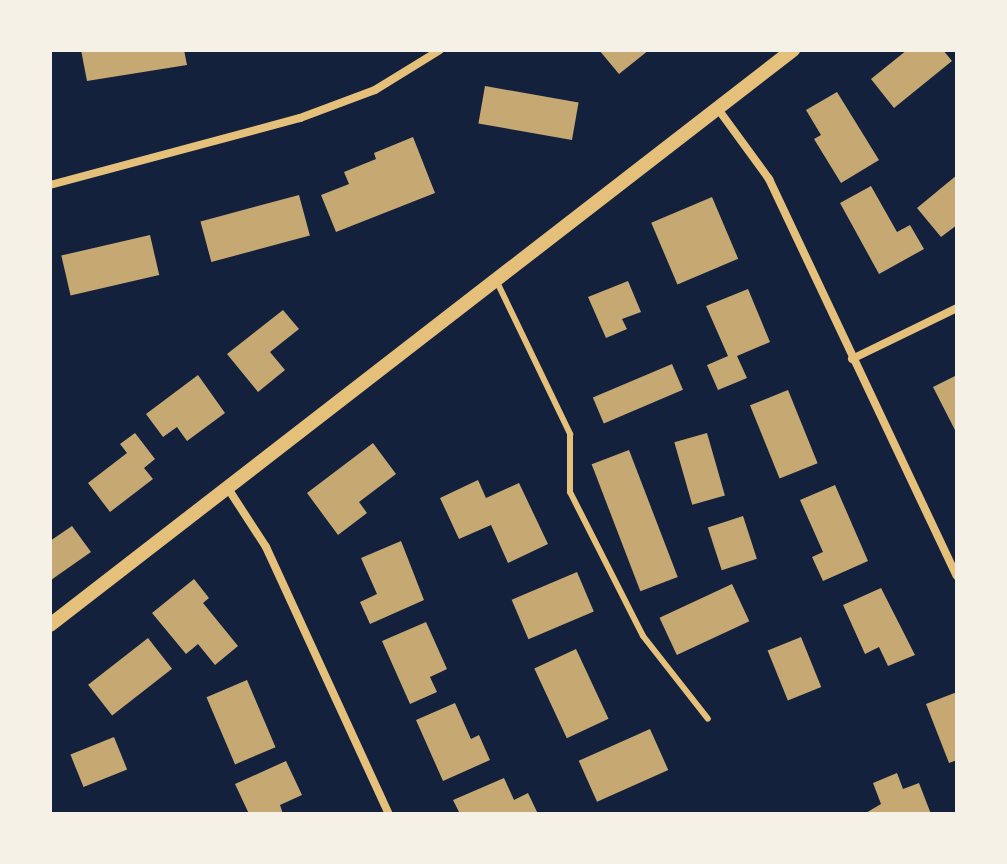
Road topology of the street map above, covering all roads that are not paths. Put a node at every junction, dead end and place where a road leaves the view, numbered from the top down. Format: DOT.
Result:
graph roads {
  1 [pos="440,50"];
  2 [pos="793,50"];
  3 [pos="718,109"];
  4 [pos="50,185"];
  5 [pos="497,282"];
  6 [pos="957,308"];
  7 [pos="852,359"];
  8 [pos="229,490"];
  9 [pos="957,576"];
  10 [pos="50,625"];
  11 [pos="708,719"];
  12 [pos="389,814"];
  1 -- 4 [label="street"];
  2 -- 3 [label="street"];
  3 -- 5 [label="street"];
  3 -- 7 [label="street"];
  5 -- 8 [label="street"];
  5 -- 11 [label="lane"];
  6 -- 7 [label="street"];
  7 -- 9 [label="street"];
  8 -- 10 [label="street"];
  8 -- 12 [label="street"];
}
